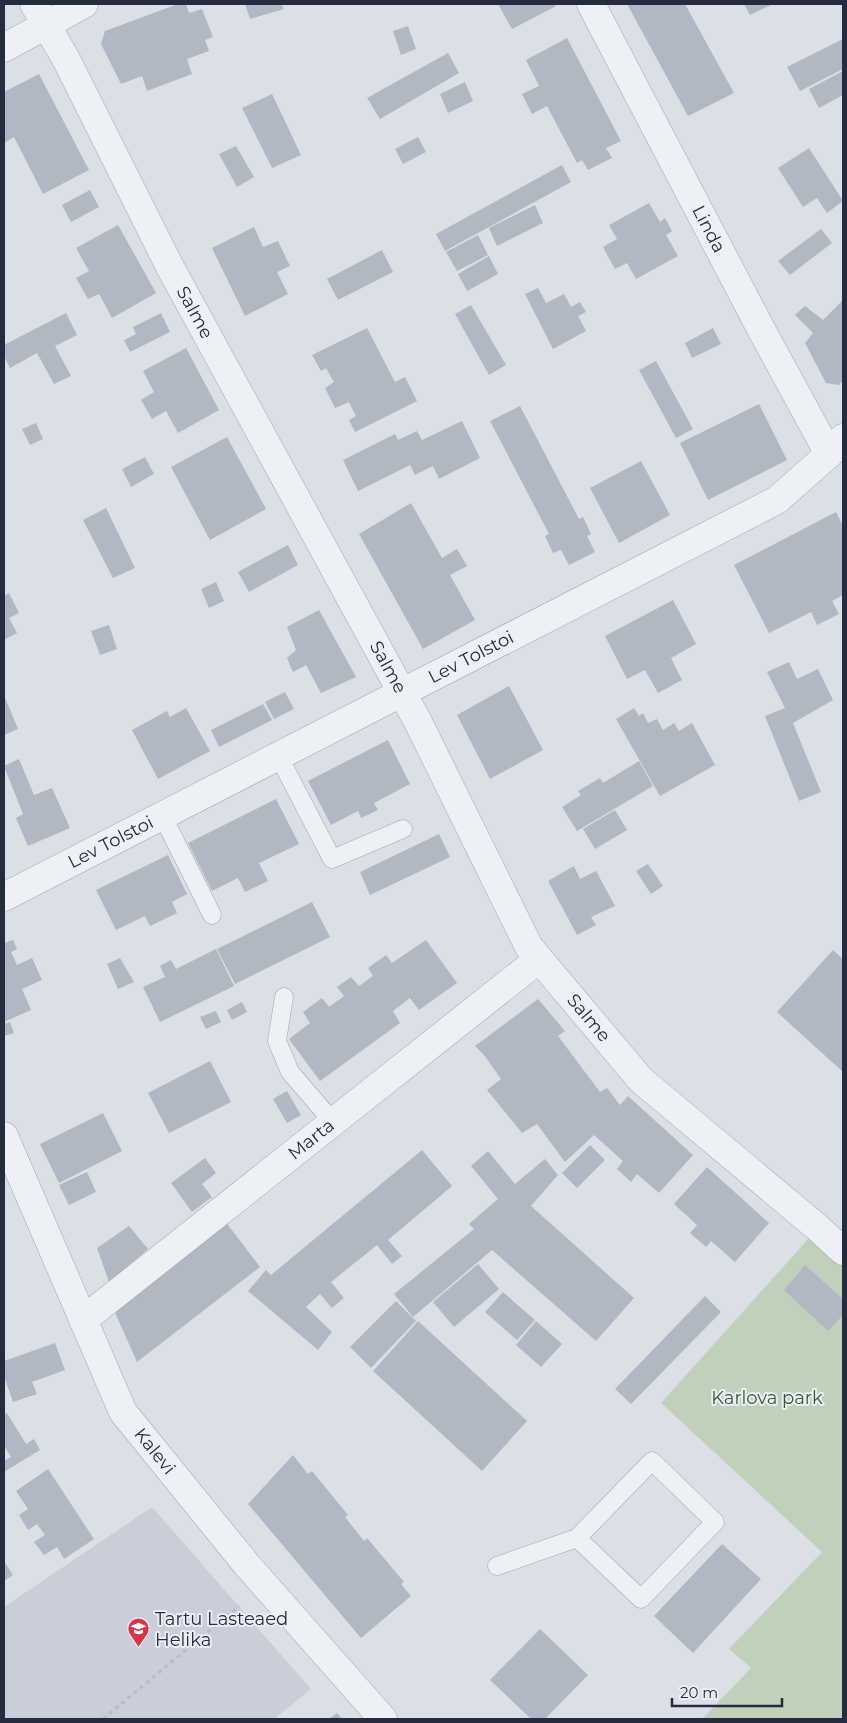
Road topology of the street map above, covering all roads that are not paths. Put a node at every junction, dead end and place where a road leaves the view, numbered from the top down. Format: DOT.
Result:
graph roads {
  1 [pos="84,4"];
  2 [pos="591,4"];
  3 [pos="40,14"];
  4 [pos="4,48"];
  5 [pos="836,446"];
  6 [pos="402,691"];
  7 [pos="278,756"];
  8 [pos="162,815"];
  9 [pos="403,829"];
  10 [pos="4,897"];
  11 [pos="212,915"];
  12 [pos="539,959"];
  13 [pos="284,998"];
  14 [pos="333,1122"];
  15 [pos="4,1136"];
  16 [pos="843,1251"];
  17 [pos="84,1320"];
  18 [pos="577,1538"];
  19 [pos="498,1566"];
  20 [pos="383,1719"];
  1 -- 3 [label="street"];
  2 -- 5 [label="street, Linda"];
  3 -- 4 [label="street"];
  3 -- 6 [label="street, Salme"];
  5 -- 6 [label="street, Lev Tolstoi"];
  6 -- 7 [label="street, Lev Tolstoi"];
  6 -- 12 [label="street, Salme"];
  7 -- 8 [label="street, Lev Tolstoi"];
  7 -- 9 [label="lane"];
  8 -- 10 [label="street, Lev Tolstoi"];
  8 -- 11 [label="lane"];
  12 -- 14 [label="street, Marta"];
  12 -- 16 [label="street, Salme"];
  13 -- 14 [label="lane"];
  14 -- 17 [label="street, Marta"];
  15 -- 17 [label="street, Kalevi"];
  17 -- 20 [label="street, Kalevi"];
  18 -- 18 [label="lane"];
  18 -- 19 [label="lane"];
}
